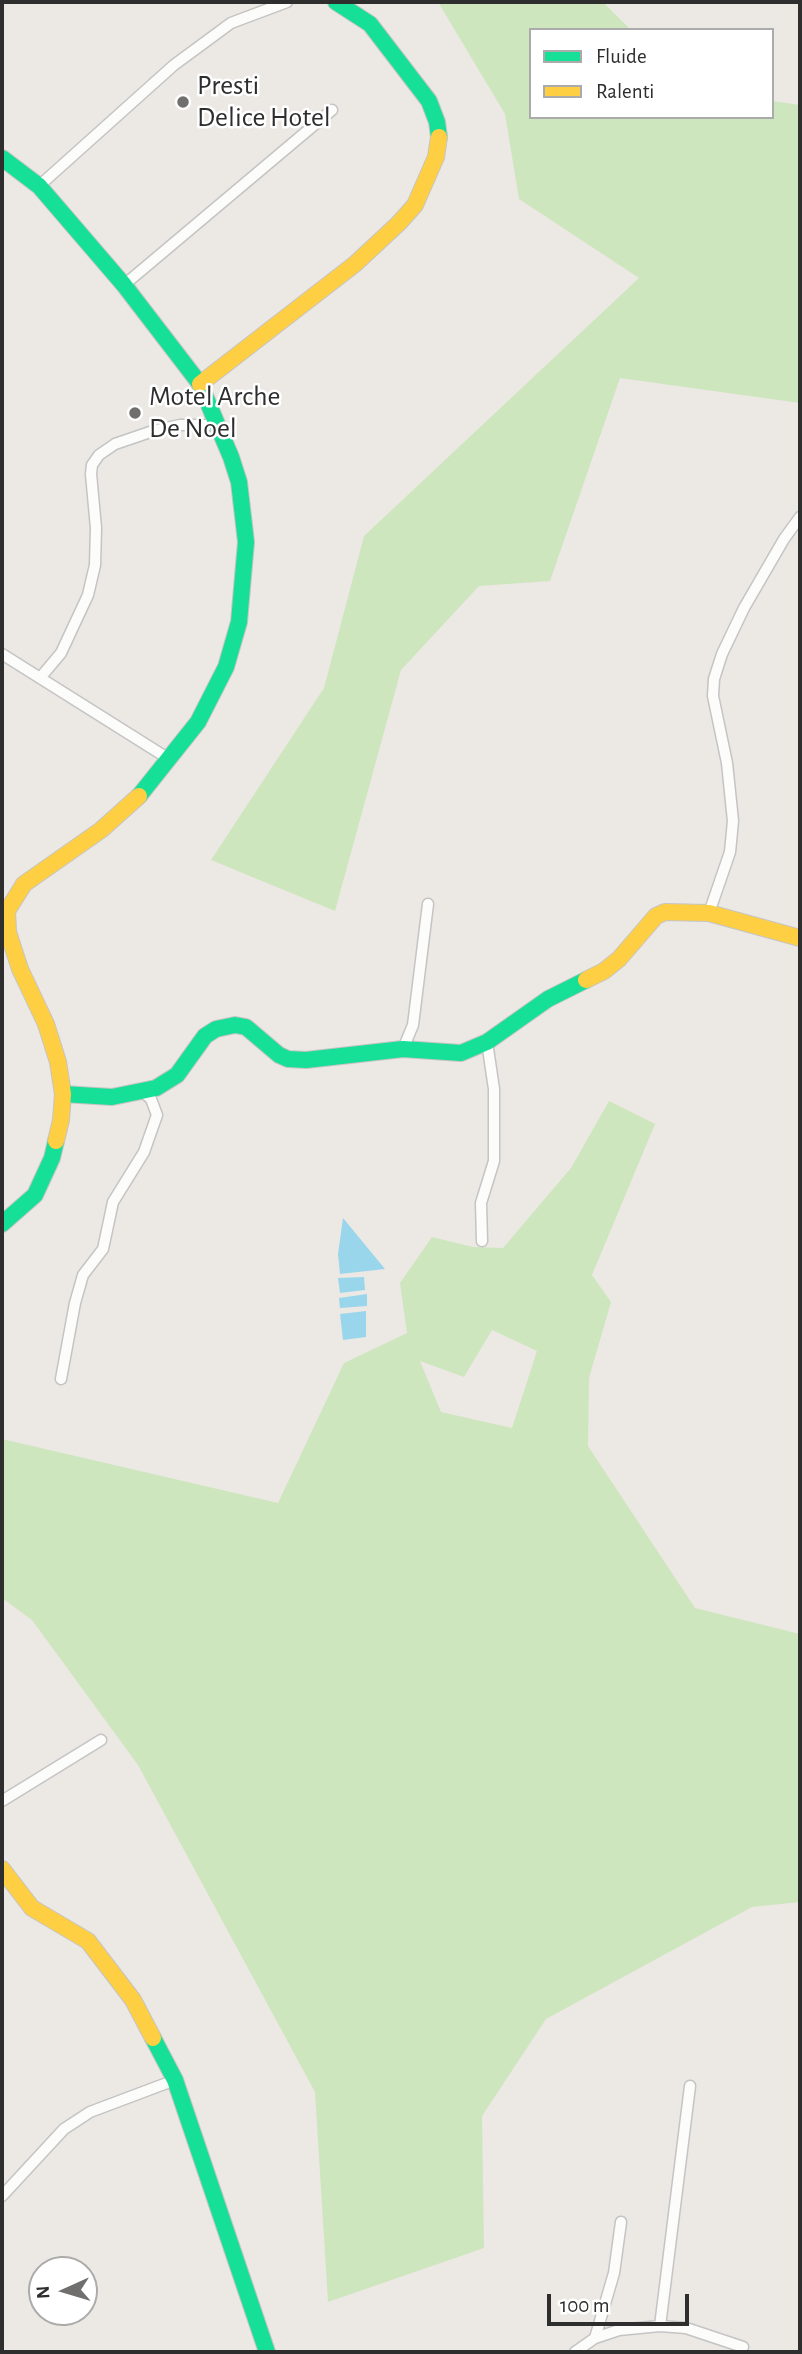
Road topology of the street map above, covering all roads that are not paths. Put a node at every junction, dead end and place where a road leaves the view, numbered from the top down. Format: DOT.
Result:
graph roads {
  1 [pos="287,2"];
  2 [pos="336,2"];
  3 [pos="332,110"];
  4 [pos="2,158"];
  5 [pos="39,186"];
  6 [pos="124,285"];
  7 [pos="200,384"];
  8 [pos="216,425"];
  9 [pos="800,517"];
  10 [pos="2,654"];
  11 [pos="40,678"];
  12 [pos="169,759"];
  13 [pos="428,904"];
  14 [pos="4,912"];
  15 [pos="709,913"];
  16 [pos="800,938"];
  17 [pos="487,1042"];
  18 [pos="403,1049"];
  19 [pos="144,1093"];
  20 [pos="63,1094"];
  21 [pos="2,1224"];
  22 [pos="482,1241"];
  23 [pos="61,1379"];
  24 [pos="101,1740"];
  25 [pos="2,1801"];
  26 [pos="2,1869"];
  27 [pos="175,2080"];
  28 [pos="690,2086"];
  29 [pos="2,2196"];
  30 [pos="621,2222"];
  31 [pos="660,2326"];
  32 [pos="595,2338"];
  33 [pos="743,2347"];
  34 [pos="267,2352"];
  35 [pos="575,2352"];
  1 -- 5 [label="street"];
  2 -- 7 [label="street"];
  3 -- 6 [label="street"];
  4 -- 5 [label="street"];
  5 -- 6 [label="street"];
  6 -- 7 [label="street"];
  7 -- 8 [label="street"];
  8 -- 11 [label="street"];
  8 -- 12 [label="street"];
  9 -- 15 [label="street"];
  10 -- 11 [label="street"];
  11 -- 12 [label="street"];
  12 -- 14 [label="street"];
  13 -- 18 [label="street"];
  14 -- 20 [label="street"];
  15 -- 16 [label="street"];
  15 -- 17 [label="street"];
  17 -- 18 [label="street"];
  17 -- 22 [label="street"];
  18 -- 19 [label="street"];
  19 -- 20 [label="street"];
  19 -- 23 [label="street"];
  20 -- 21 [label="street"];
  24 -- 25 [label="street"];
  26 -- 27 [label="street"];
  27 -- 29 [label="street"];
  27 -- 34 [label="street"];
  28 -- 31 [label="street"];
  30 -- 32 [label="street"];
  31 -- 32 [label="street"];
  31 -- 33 [label="street"];
  32 -- 35 [label="street"];
}
